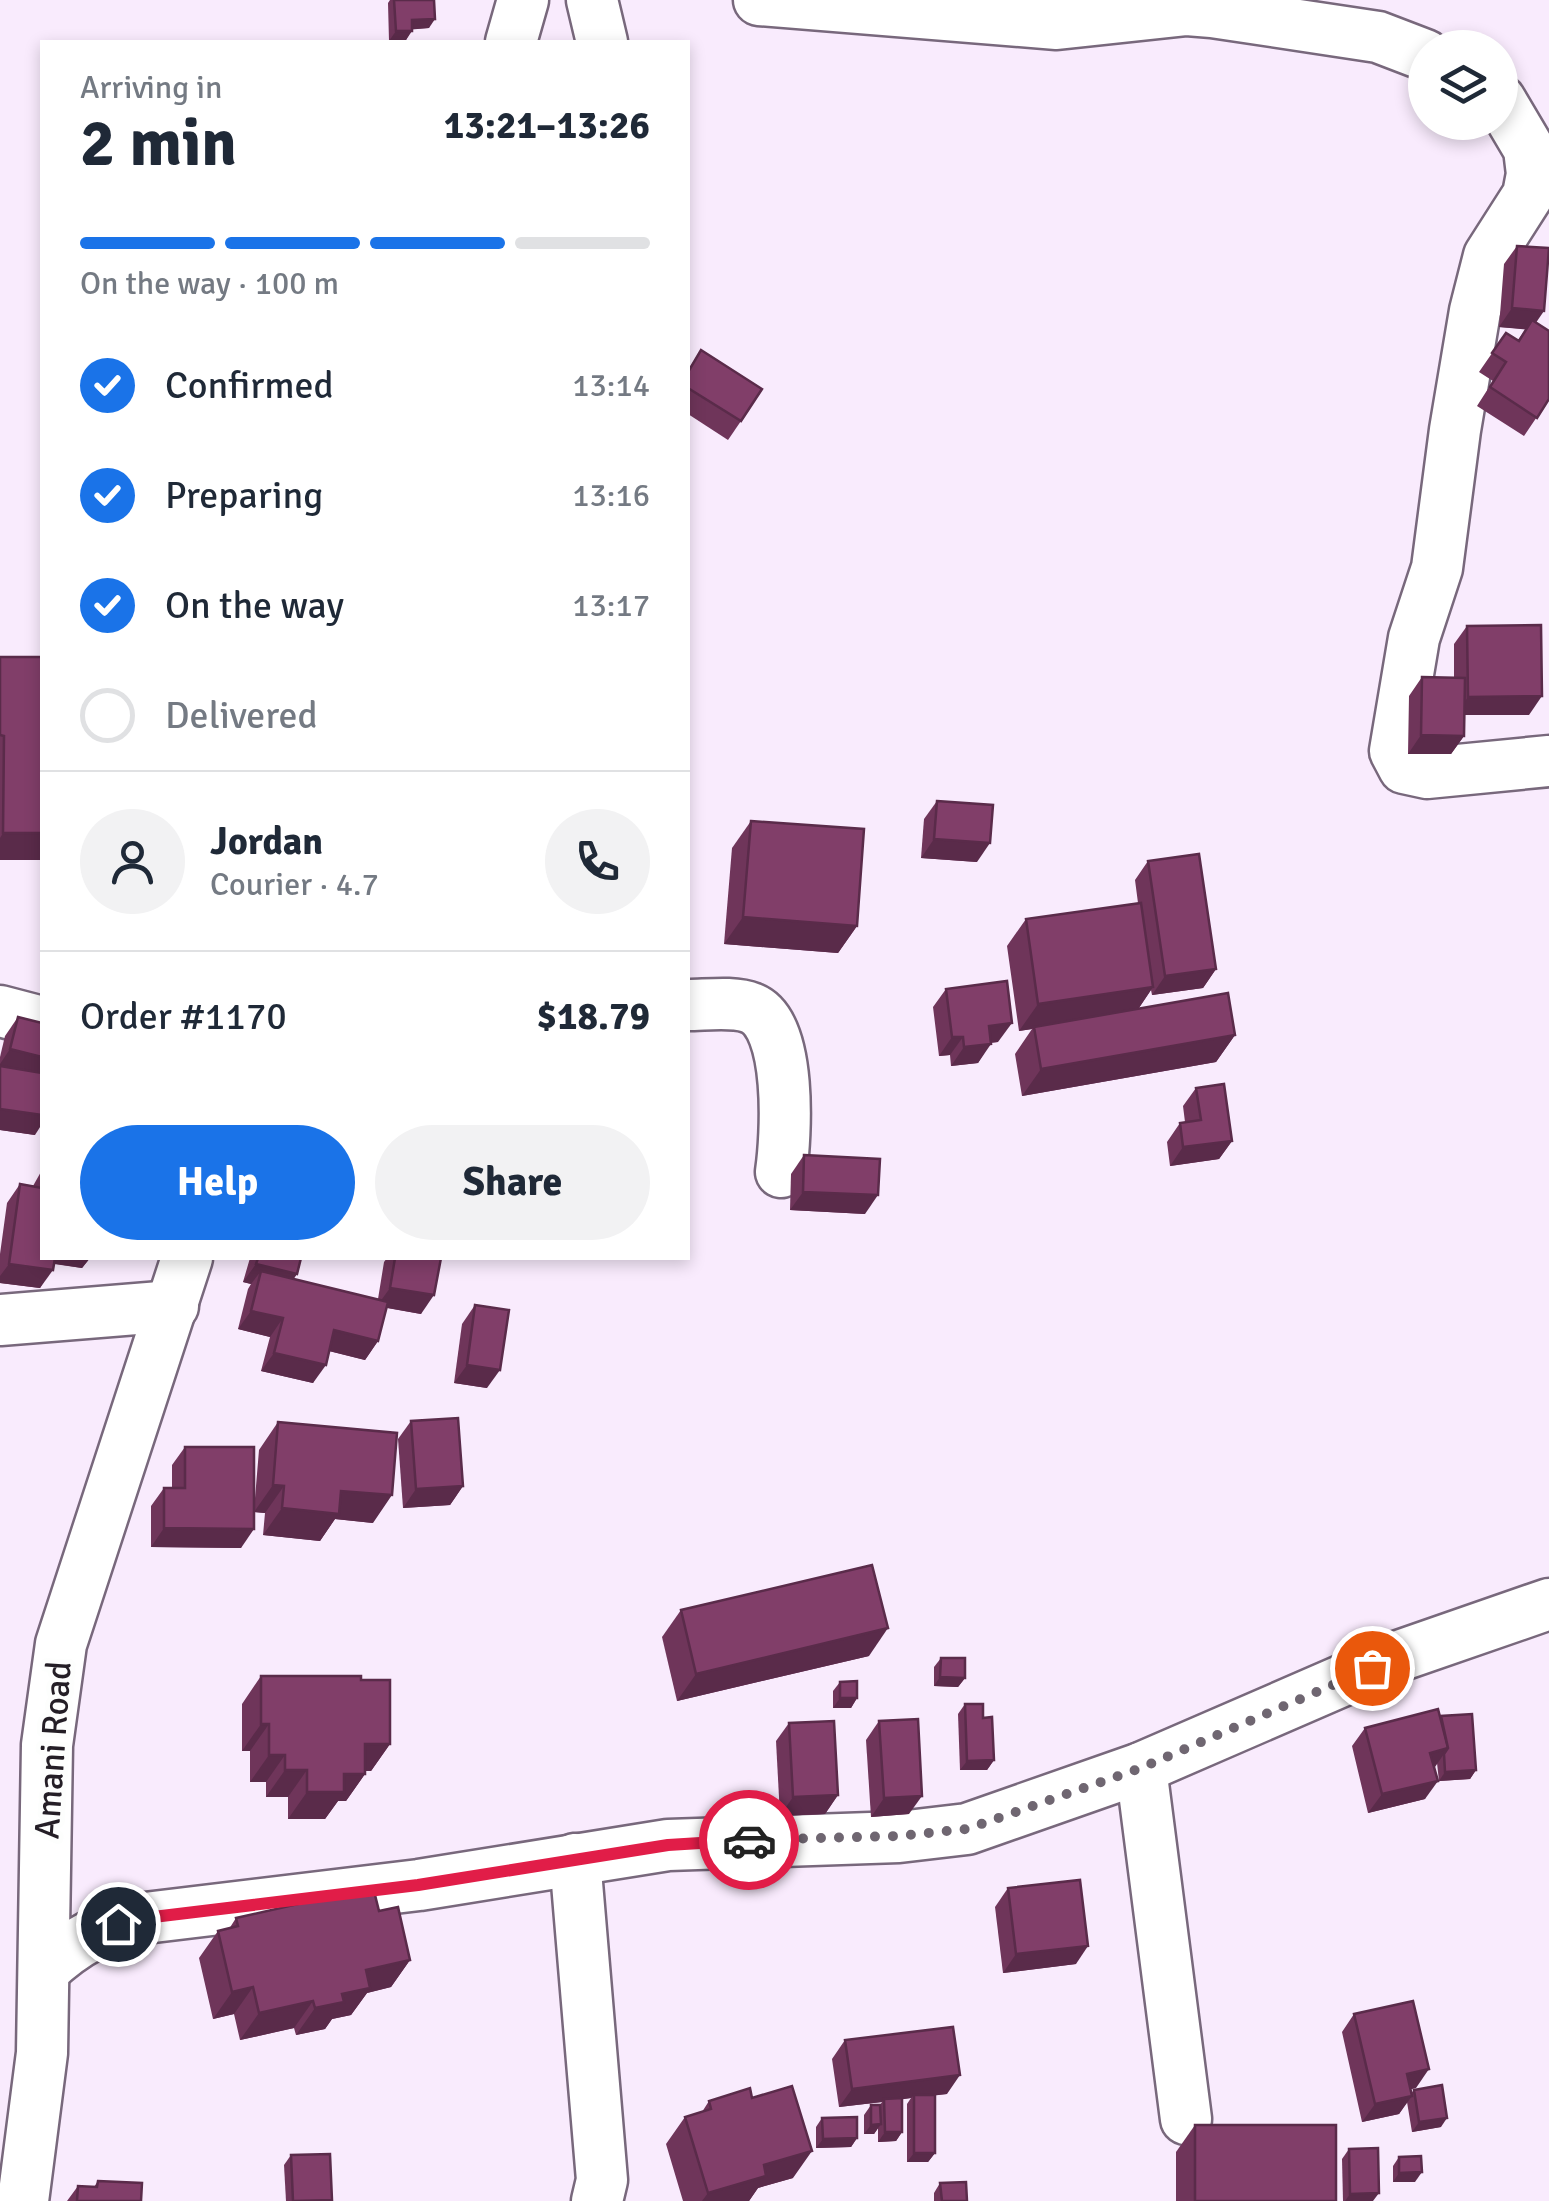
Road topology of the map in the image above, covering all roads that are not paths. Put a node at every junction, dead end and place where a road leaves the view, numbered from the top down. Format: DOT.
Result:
graph roads {
  1 [pos="523,0"];
  2 [pos="592,0"];
  3 [pos="759,0"];
  4 [pos="512,40"];
  5 [pos="602,40"];
  6 [pos="1408,48"];
  7 [pos="1518,132"];
  8 [pos="1549,762"];
  9 [pos="690,1004"];
  10 [pos="0,1011"];
  11 [pos="40,1021"];
  12 [pos="781,1172"];
  13 [pos="186,1260"];
  14 [pos="173,1306"];
  15 [pos="0,1320"];
  16 [pos="1549,1604"];
  17 [pos="1141,1768"];
  18 [pos="575,1859"];
  19 [pos="44,1970"];
  20 [pos="1186,2119"];
  21 [pos="23,2201"];
  22 [pos="597,2201"];
  1 -- 4 [label="street"];
  2 -- 5 [label="street"];
  3 -- 6 [label="street"];
  7 -- 8 [label="street"];
  9 -- 12 [label="street"];
  10 -- 11 [label="street"];
  13 -- 14 [label="street, Amani Road"];
  14 -- 15 [label="street"];
  14 -- 19 [label="street, Amani Road"];
  16 -- 17 [label="street"];
  17 -- 18 [label="street"];
  17 -- 20 [label="street"];
  18 -- 19 [label="street"];
  18 -- 22 [label="street"];
  19 -- 21 [label="street, Amani Road"];
}
